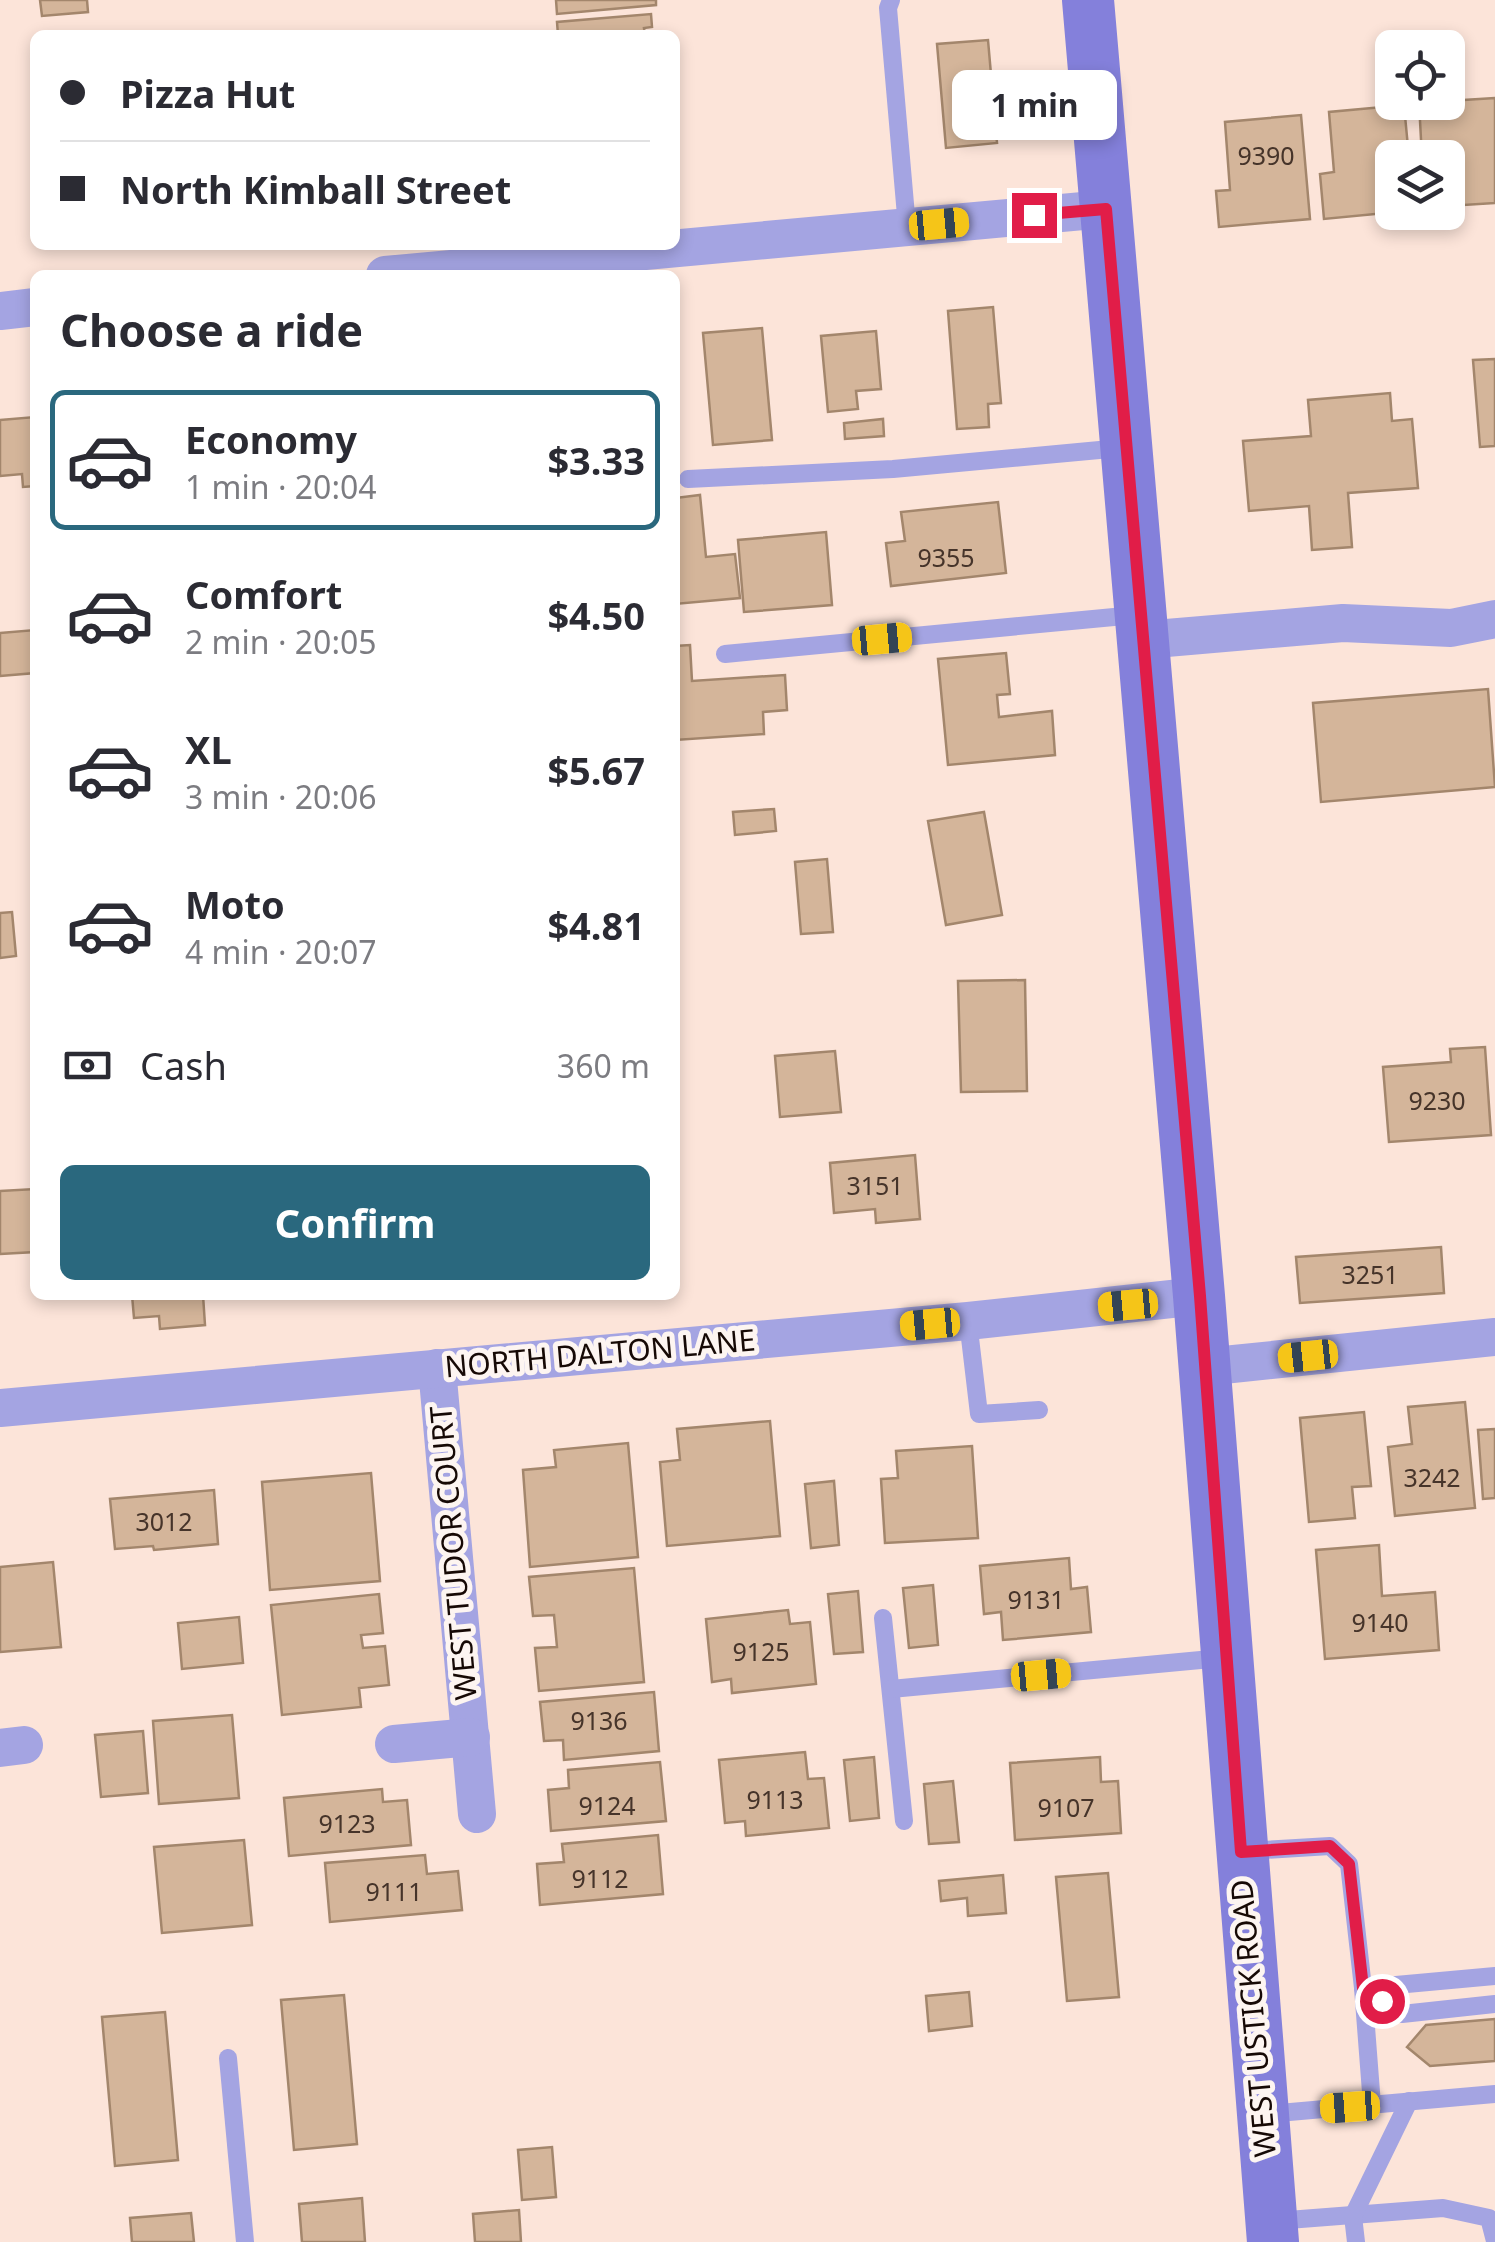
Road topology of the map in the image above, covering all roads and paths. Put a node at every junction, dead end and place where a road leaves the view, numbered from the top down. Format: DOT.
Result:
graph roads {
  1 [pos="891,0"];
  2 [pos="1088,0"];
  3 [pos="1106,209"];
  4 [pos="907,227"];
  5 [pos="680,248"];
  6 [pos="657,250"];
  7 [pos="439,270"];
  8 [pos="30,308"];
  9 [pos="0,311"];
  10 [pos="1126,447"];
  11 [pos="688,479"];
  12 [pos="1495,619"];
  13 [pos="1142,627"];
  14 [pos="725,654"];
  15 [pos="1200,1296"];
  16 [pos="968,1321"];
  17 [pos="1495,1337"];
  18 [pos="1204,1367"];
  19 [pos="437,1368"];
  20 [pos="0,1408"];
  21 [pos="1039,1410"];
  22 [pos="883,1618"];
  23 [pos="1228,1658"];
  24 [pos="891,1689"];
  25 [pos="471,1737"];
  26 [pos="394,1744"];
  27 [pos="478,1814"];
  28 [pos="904,1821"];
  29 [pos="1241,1852"];
  30 [pos="1495,1976"];
  31 [pos="1363,1988"];
  32 [pos="1495,2004"];
  33 [pos="228,2058"];
  34 [pos="1495,2094"];
  35 [pos="1409,2101"];
  36 [pos="1372,2105"];
  37 [pos="1262,2114"];
  38 [pos="1353,2216"];
  39 [pos="1272,2232"];
  40 [pos="1495,2241"];
  41 [pos="245,2242"];
  42 [pos="1356,2242"];
  1 -- 4 [label="lane"];
  2 -- 3 [label="main road, WEST USTICK ROAD"];
  3 -- 4 [label="street"];
  3 -- 10 [label="main road, WEST USTICK ROAD"];
  4 -- 5 [label="street"];
  6 -- 7 [label="street"];
  8 -- 9 [label="street"];
  10 -- 11 [label="lane"];
  10 -- 13 [label="main road, WEST USTICK ROAD"];
  12 -- 13 [label="street"];
  13 -- 14 [label="lane"];
  13 -- 15 [label="main road, WEST USTICK ROAD"];
  15 -- 16 [label="street, NORTH DALTON LANE"];
  15 -- 18 [label="main road, WEST USTICK ROAD"];
  16 -- 19 [label="street, NORTH DALTON LANE"];
  16 -- 21 [label="lane"];
  17 -- 18 [label="street"];
  18 -- 23 [label="main road, WEST USTICK ROAD"];
  19 -- 20 [label="street, NORTH DALTON LANE"];
  19 -- 25 [label="street, WEST TUDOR COURT"];
  22 -- 24 [label="lane"];
  23 -- 24 [label="lane"];
  23 -- 29 [label="main road, WEST USTICK ROAD"];
  24 -- 28 [label="lane"];
  25 -- 26 [label="street, WEST TUDOR COURT"];
  25 -- 27 [label="street, WEST TUDOR COURT"];
  29 -- 31 [label="lane"];
  29 -- 37 [label="main road, WEST USTICK ROAD"];
  30 -- 31 [label="lane"];
  31 -- 32 [label="lane"];
  31 -- 36 [label="lane"];
  33 -- 41 [label="lane"];
  34 -- 35 [label="lane"];
  35 -- 36 [label="lane"];
  35 -- 38 [label="lane"];
  36 -- 37 [label="lane"];
  37 -- 39 [label="main road, WEST USTICK ROAD"];
  38 -- 39 [label="lane"];
  38 -- 40 [label="lane"];
  38 -- 42 [label="lane"];
}
